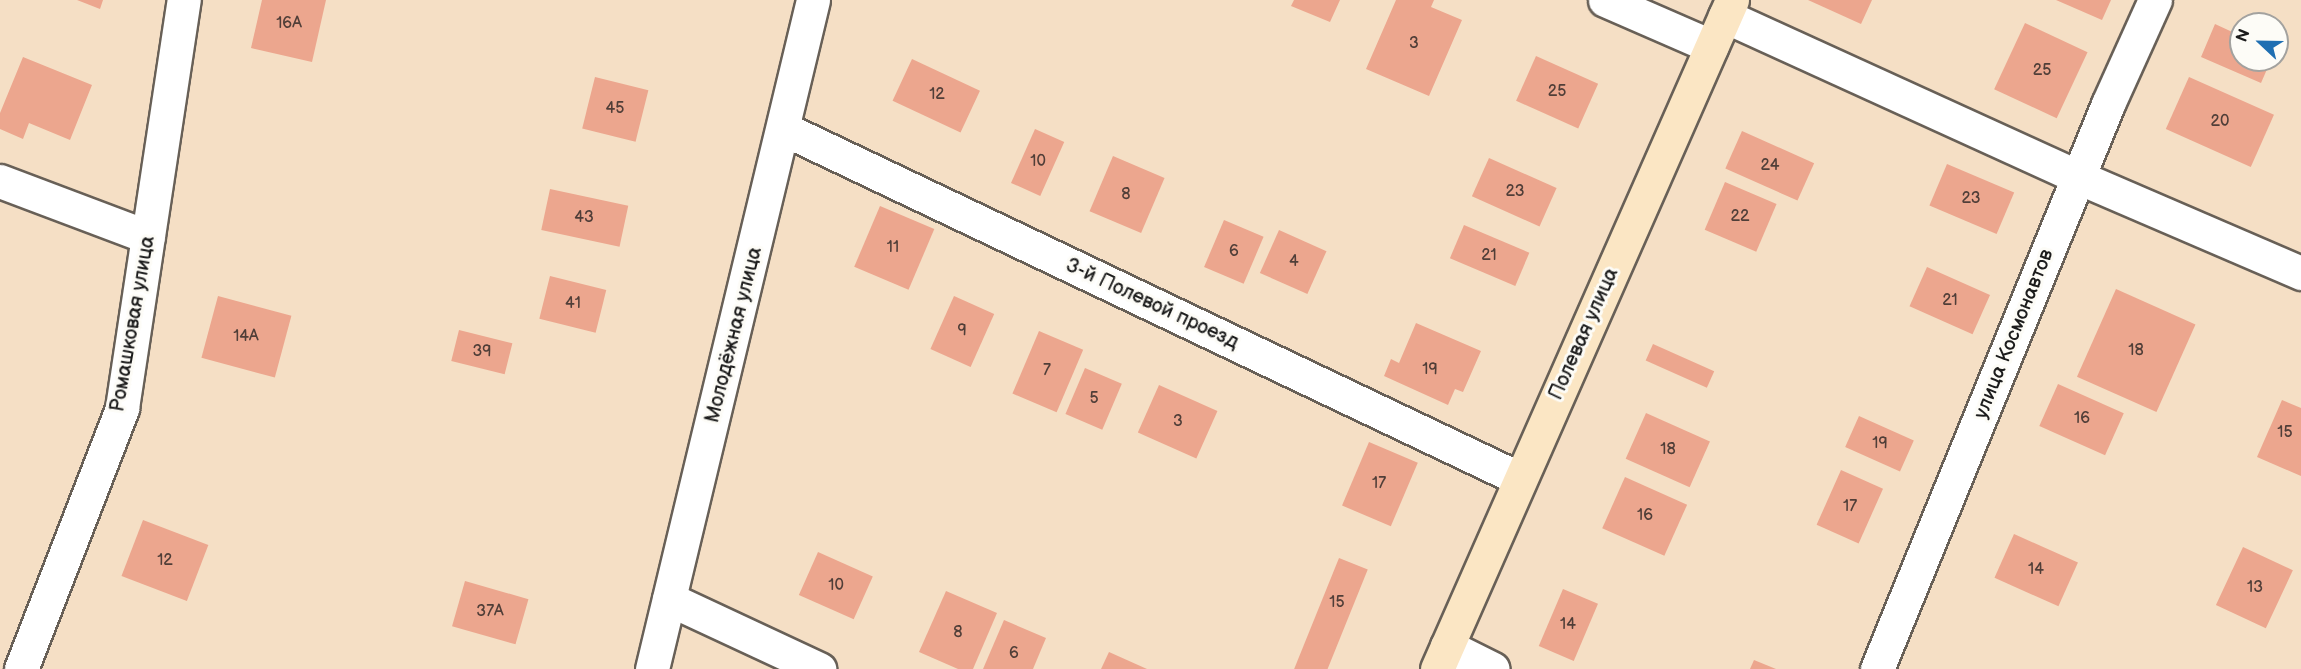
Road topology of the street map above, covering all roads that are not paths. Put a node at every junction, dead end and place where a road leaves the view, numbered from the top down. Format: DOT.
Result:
graph roads {
  1 [pos="184,0"];
  2 [pos="813,0"];
  3 [pos="1605,0"];
  4 [pos="2155,0"];
  5 [pos="1728,8"];
  6 [pos="1711,45"];
  7 [pos="784,129"];
  8 [pos="2078,177"];
  9 [pos="0,181"];
  10 [pos="148,237"];
  11 [pos="2301,273"];
  12 [pos="1520,478"];
  13 [pos="669,599"];
  14 [pos="1442,658"];
  15 [pos="21,669"];
  16 [pos="652,669"];
  17 [pos="819,669"];
  18 [pos="1493,669"];
  19 [pos="1877,669"];
  1 -- 10 [label="street, Ромашковая улица"];
  2 -- 7 [label="street, Молодёжная улица"];
  3 -- 6 [label="street"];
  4 -- 8 [label="street, улица Космонавтов"];
  5 -- 6 [label="street, Полевая улица"];
  5 -- 8 [label="street"];
  6 -- 12 [label="street, Полевая улица"];
  7 -- 12 [label="street, 3-й Полевой проезд"];
  7 -- 13 [label="street, Молодёжная улица"];
  8 -- 11 [label="street"];
  8 -- 19 [label="street, улица Космонавтов"];
  9 -- 10 [label="street"];
  10 -- 15 [label="street, Ромашковая улица"];
  12 -- 14 [label="street, Полевая улица"];
  13 -- 16 [label="street, Молодёжная улица"];
  13 -- 17 [label="street"];
  14 -- 18 [label="street"];
}
